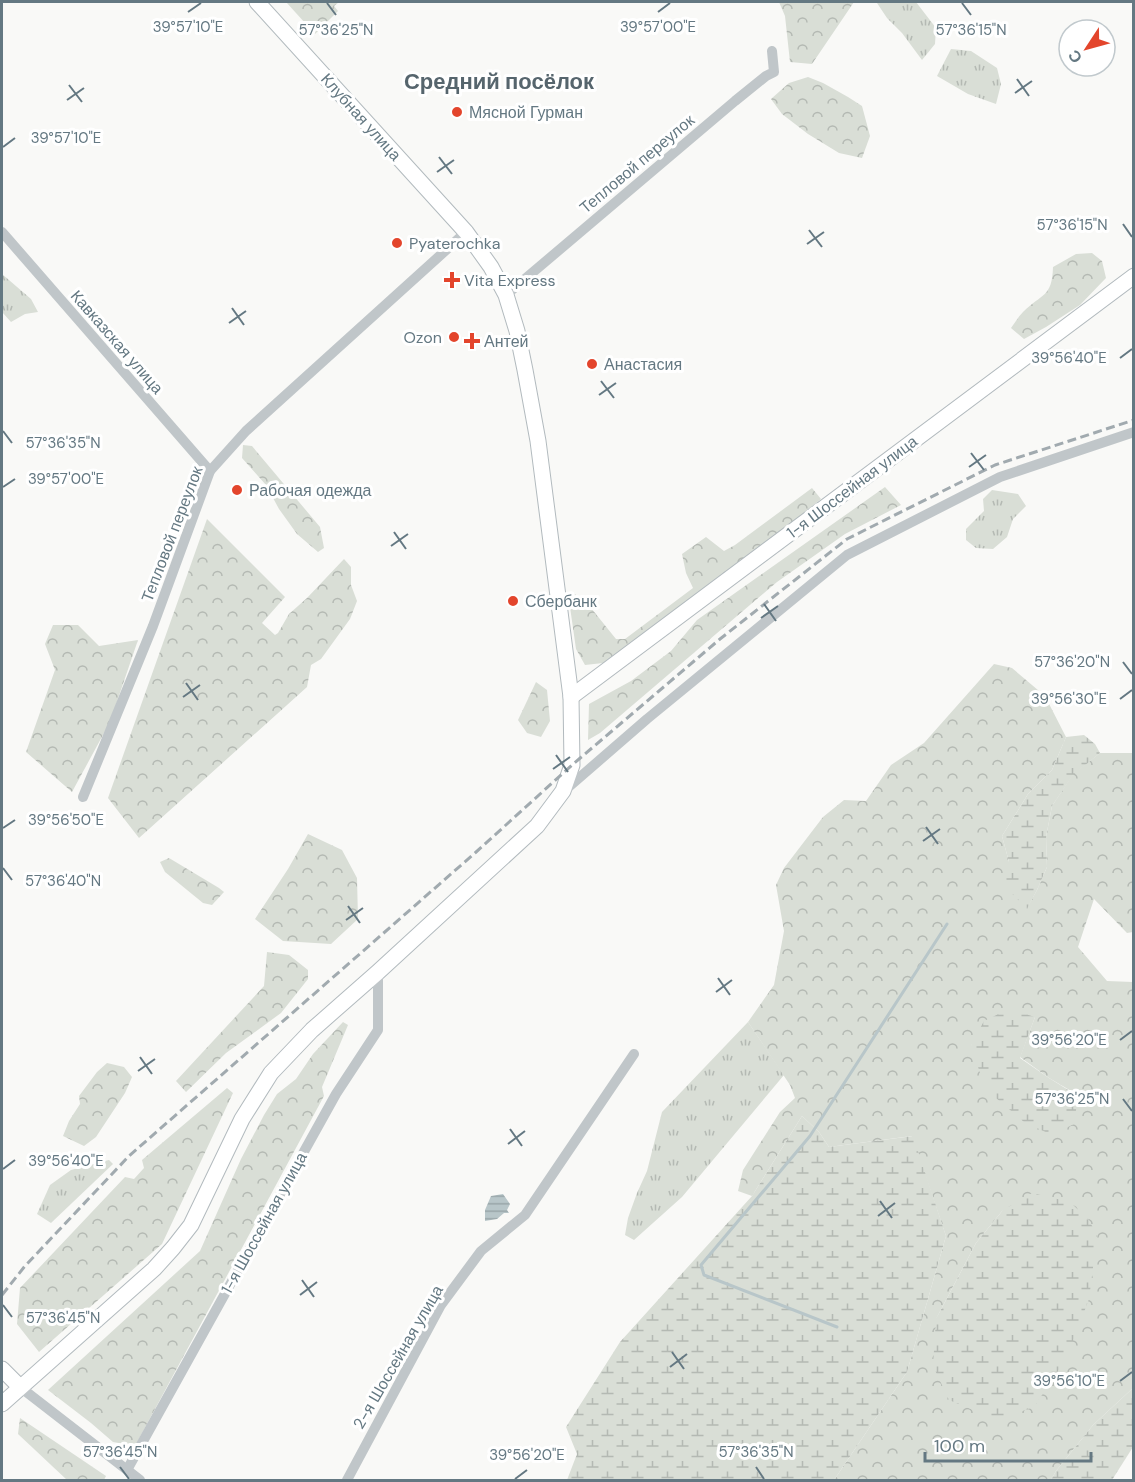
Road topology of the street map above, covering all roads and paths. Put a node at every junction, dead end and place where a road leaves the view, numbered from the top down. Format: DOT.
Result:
graph roads {
  1 [pos="257,2"];
  2 [pos="772,51"];
  3 [pos="2,232"];
  4 [pos="466,232"];
  5 [pos="1134,276"];
  6 [pos="506,295"];
  7 [pos="1134,432"];
  8 [pos="210,471"];
  9 [pos="571,697"];
  10 [pos="564,791"];
  11 [pos="83,797"];
  12 [pos="378,972"];
  13 [pos="634,1054"];
  14 [pos="2,1370"];
  15 [pos="20,1387"];
  16 [pos="2,1404"];
  17 [pos="127,1470"];
  18 [pos="140,1480"];
  19 [pos="347,1480"];
  1 -- 4 [label="street, Клубная улица"];
  2 -- 6 [label="street, Тепловой переулок"];
  3 -- 8 [label="street, Кавказская улица"];
  4 -- 6 [label="street, Клубная улица"];
  4 -- 8 [label="street, Тепловой переулок"];
  5 -- 9 [label="street, 1-я Шоссейная улица"];
  6 -- 9 [label="street, Клубная улица"];
  7 -- 10 [label="street"];
  8 -- 11 [label="street, Тепловой переулок"];
  9 -- 10 [label="street, Клубная улица"];
  10 -- 12 [label="street"];
  12 -- 15 [label="street"];
  12 -- 17 [label="street, 1-я Шоссейная улица"];
  13 -- 19 [label="street, 2-я Шоссейная улица"];
  14 -- 15 [label="street"];
  15 -- 16 [label="street"];
  15 -- 17 [label="street"];
  17 -- 18 [label="street"];
}
